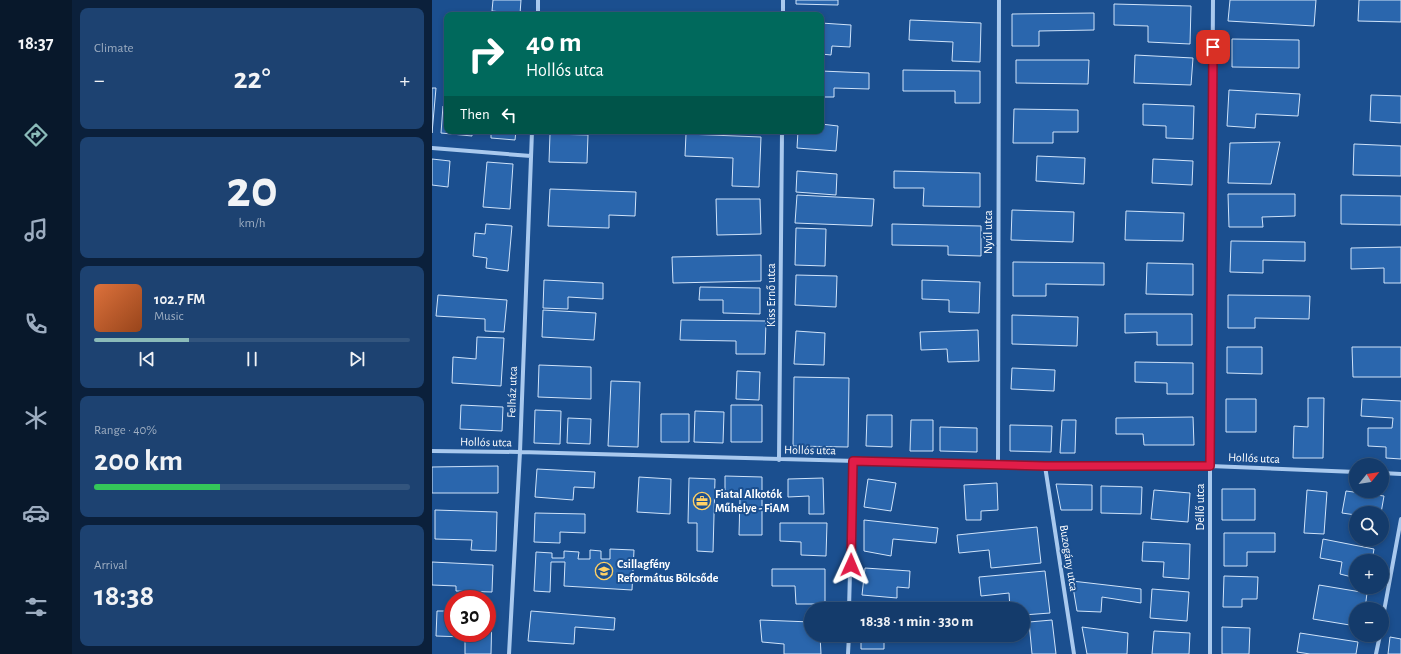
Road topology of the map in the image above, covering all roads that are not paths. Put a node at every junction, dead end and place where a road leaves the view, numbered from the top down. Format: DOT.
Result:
graph roads {
  1 [pos="538,0"];
  2 [pos="783,0"];
  3 [pos="998,0"];
  4 [pos="1213,0"];
  5 [pos="538,12"];
  6 [pos="783,12"];
  7 [pos="532,134"];
  8 [pos="782,134"];
  9 [pos="432,148"];
  10 [pos="531,156"];
  11 [pos="432,451"];
  12 [pos="520,452"];
  13 [pos="780,460"];
  14 [pos="853,461"];
  15 [pos="998,464"];
  16 [pos="1045,466"];
  17 [pos="1210,466"];
  18 [pos="1349,472"];
  19 [pos="1389,473"];
  20 [pos="1401,474"];
  21 [pos="1401,519"];
  22 [pos="849,602"];
  23 [pos="1386,602"];
  24 [pos="849,642"];
  25 [pos="1379,642"];
  26 [pos="509,654"];
  27 [pos="848,654"];
  28 [pos="1074,654"];
  29 [pos="1210,654"];
  30 [pos="1376,654"];
  1 -- 5 [label="street"];
  2 -- 6 [label="street"];
  3 -- 15 [label="street, Nyúl utca"];
  4 -- 17 [label="street, Déllő utca"];
  7 -- 10 [label="street, Felház utca"];
  8 -- 13 [label="street, Kiss Ernő utca"];
  9 -- 10 [label="street"];
  10 -- 12 [label="street, Felház utca"];
  11 -- 12 [label="street, Hollós utca"];
  12 -- 13 [label="street, Hollós utca"];
  12 -- 26 [label="street, Felház utca"];
  13 -- 14 [label="street, Hollós utca"];
  14 -- 15 [label="street, Hollós utca"];
  14 -- 22 [label="street"];
  15 -- 16 [label="street, Hollós utca"];
  16 -- 17 [label="street, Hollós utca"];
  16 -- 28 [label="street, Buzogány utca"];
  17 -- 18 [label="street, Hollós utca"];
  17 -- 29 [label="street, Déllő utca"];
  19 -- 20 [label="street"];
  21 -- 23 [label="street"];
  24 -- 27 [label="street"];
  25 -- 30 [label="street"];
}
